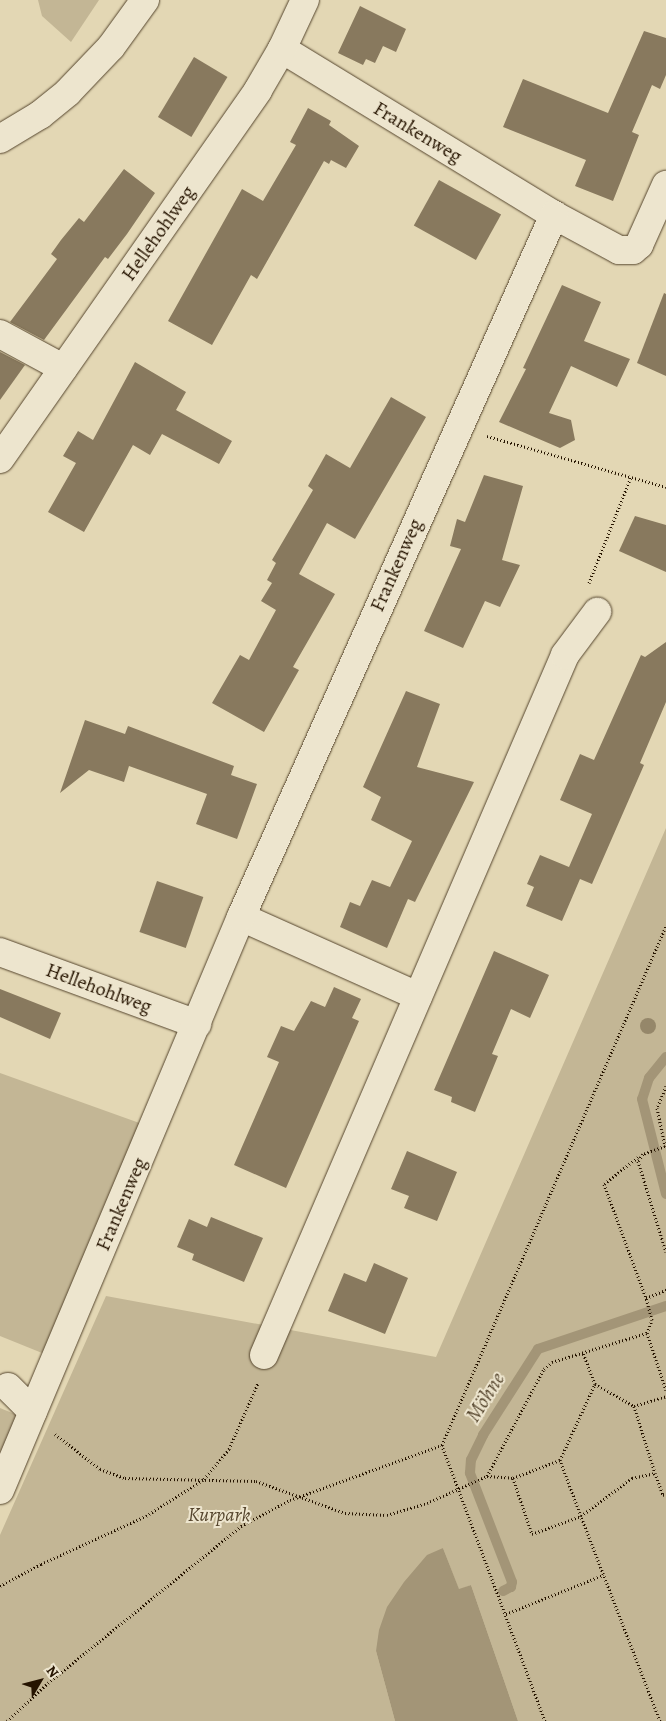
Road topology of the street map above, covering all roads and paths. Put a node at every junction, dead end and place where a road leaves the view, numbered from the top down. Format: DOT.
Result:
graph roads {
  1 [pos="145,0"];
  2 [pos="304,0"];
  3 [pos="282,49"];
  4 [pos="0,139"];
  5 [pos="666,185"];
  6 [pos="554,215"];
  7 [pos="0,334"];
  8 [pos="63,368"];
  9 [pos="458,427"];
  10 [pos="0,459"];
  11 [pos="631,477"];
  12 [pos="666,487"];
  13 [pos="597,612"];
  14 [pos="241,917"];
  15 [pos="666,926"];
  16 [pos="0,952"];
  17 [pos="418,996"];
  18 [pos="197,1024"];
  19 [pos="666,1086"];
  20 [pos="665,1146"];
  21 [pos="639,1157"];
  22 [pos="666,1252"];
  23 [pos="666,1290"];
  24 [pos="646,1298"];
  25 [pos="647,1332"];
  26 [pos="583,1352"];
  27 [pos="264,1355"];
  28 [pos="595,1384"];
  29 [pos="8,1387"];
  30 [pos="665,1390"];
  31 [pos="666,1396"];
  32 [pos="634,1406"];
  33 [pos="33,1412"];
  34 [pos="442,1446"];
  35 [pos="560,1460"];
  36 [pos="655,1472"];
  37 [pos="487,1476"];
  38 [pos="513,1478"];
  39 [pos="204,1479"];
  40 [pos="459,1489"];
  41 [pos="0,1490"];
  42 [pos="666,1494"];
  43 [pos="300,1498"];
  44 [pos="581,1516"];
  45 [pos="603,1575"];
  46 [pos="0,1586"];
  47 [pos="506,1614"];
  48 [pos="7,1721"];
  49 [pos="545,1721"];
  50 [pos="660,1721"];
  1 -- 4 [label="street"];
  2 -- 3 [label="street, Hellehohlweg"];
  3 -- 6 [label="street, Frankenweg"];
  3 -- 8 [label="street, Hellehohlweg"];
  5 -- 6 [label="street, Frankenweg"];
  6 -- 9 [label="street, Frankenweg"];
  7 -- 8 [label="street"];
  8 -- 10 [label="street, Hellehohlweg"];
  9 -- 11 [label="path"];
  9 -- 14 [label="street, Frankenweg"];
  11 -- 12 [label="path"];
  11 -- 13 [label="path"];
  13 -- 17 [label="street"];
  14 -- 17 [label="street"];
  14 -- 18 [label="street, Frankenweg"];
  15 -- 34 [label="path"];
  16 -- 18 [label="street, Hellehohlweg"];
  17 -- 27 [label="street"];
  18 -- 33 [label="street, Frankenweg"];
  19 -- 20 [label="path"];
  20 -- 21 [label="path"];
  21 -- 22 [label="path"];
  21 -- 24 [label="path"];
  23 -- 24 [label="path"];
  24 -- 25 [label="path"];
  25 -- 26 [label="path"];
  25 -- 30 [label="path"];
  26 -- 28 [label="path"];
  26 -- 37 [label="path"];
  27 -- 39 [label="path"];
  28 -- 32 [label="path"];
  28 -- 35 [label="path"];
  29 -- 33 [label="street"];
  30 -- 31 [label="path"];
  31 -- 32 [label="path"];
  32 -- 36 [label="path"];
  33 -- 39 [label="path"];
  33 -- 41 [label="street, Frankenweg"];
  34 -- 40 [label="path"];
  34 -- 43 [label="path"];
  35 -- 38 [label="path"];
  35 -- 44 [label="path"];
  36 -- 42 [label="path"];
  36 -- 44 [label="path"];
  37 -- 38 [label="path"];
  37 -- 40 [label="path"];
  38 -- 44 [label="path"];
  39 -- 43 [label="path"];
  39 -- 46 [label="path"];
  40 -- 43 [label="path"];
  40 -- 47 [label="path"];
  43 -- 48 [label="path"];
  44 -- 45 [label="path"];
  45 -- 47 [label="path"];
  45 -- 50 [label="path"];
  47 -- 49 [label="path"];
}
